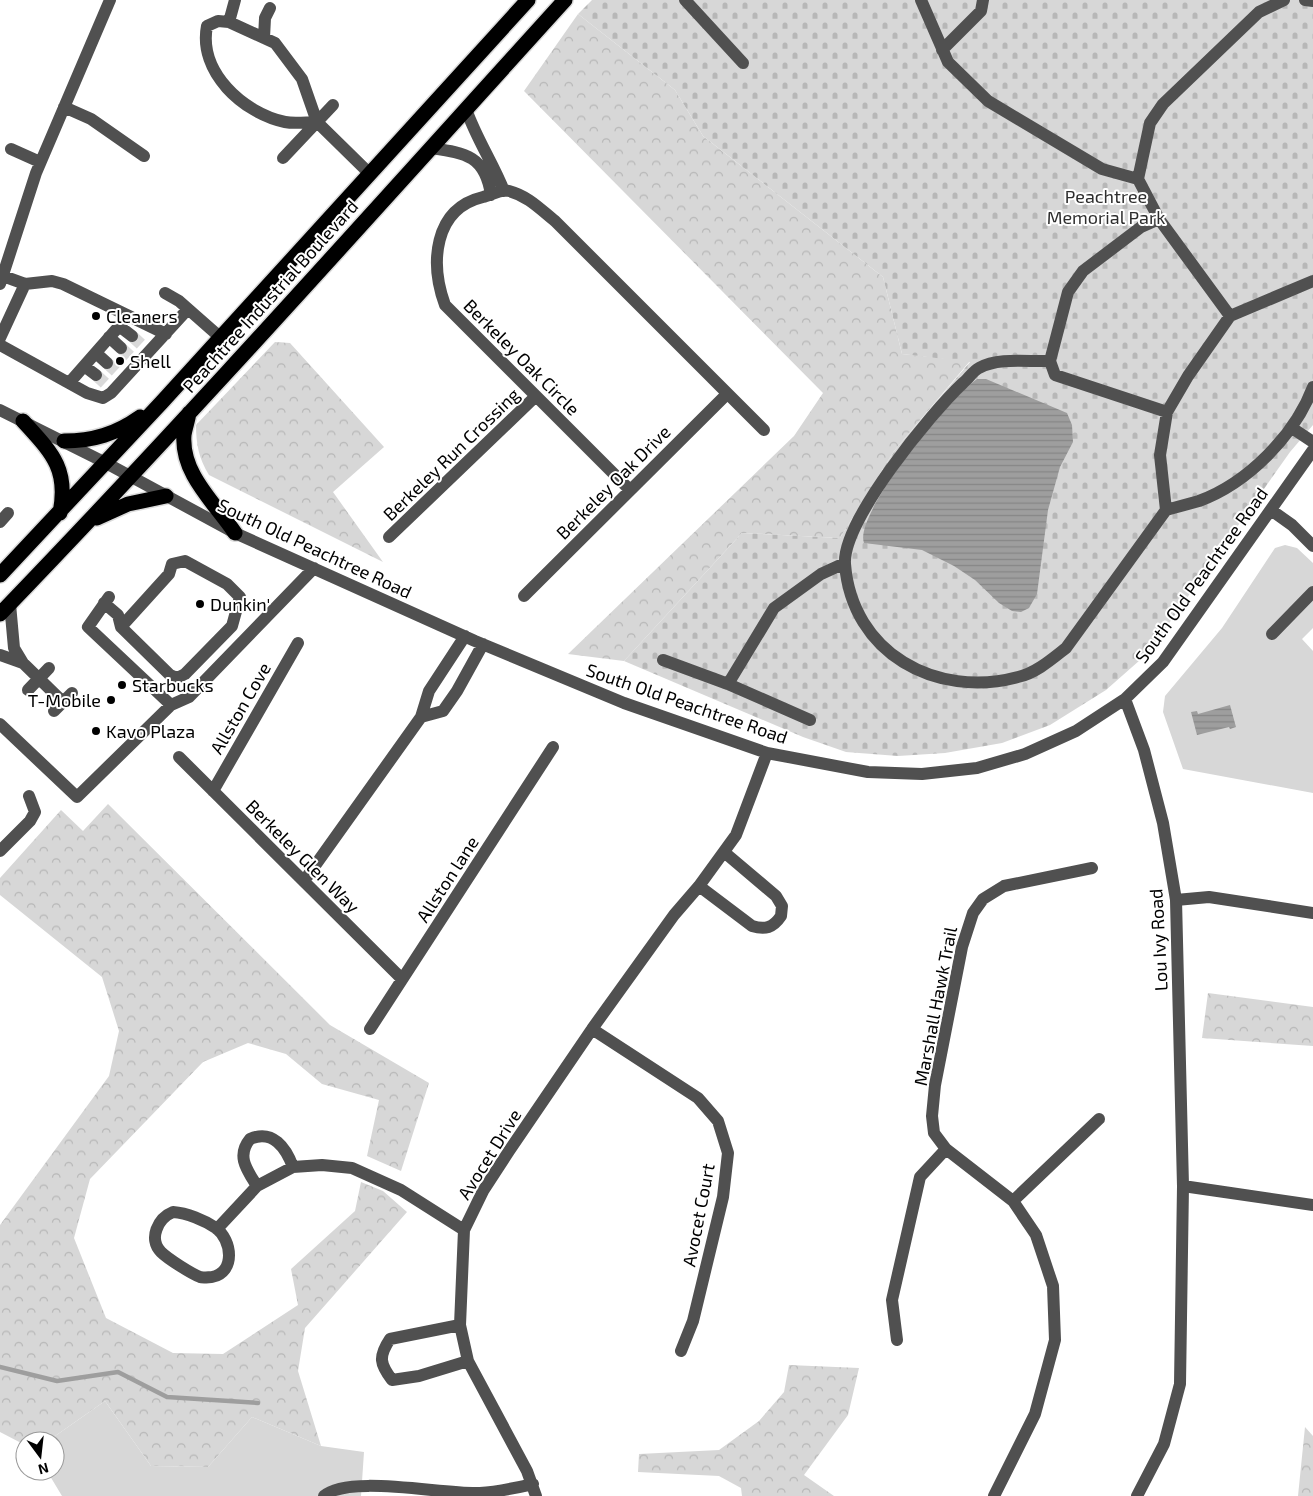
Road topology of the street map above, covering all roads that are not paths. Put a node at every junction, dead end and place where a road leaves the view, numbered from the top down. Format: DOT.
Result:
graph roads {
  1 [pos="110,0"];
  2 [pos="235,0"];
  3 [pos="528,0"];
  4 [pos="565,0"];
  5 [pos="685,0"];
  6 [pos="921,0"];
  7 [pos="983,0"];
  8 [pos="1284,0"];
  9 [pos="1305,0"];
  10 [pos="1313,1"];
  11 [pos="270,8"];
  12 [pos="229,22"];
  13 [pos="264,38"];
  14 [pos="942,50"];
  15 [pos="744,63"];
  16 [pos="333,105"];
  17 [pos="64,107"];
  18 [pos="466,109"];
  19 [pos="317,122"];
  20 [pos="430,148"];
  21 [pos="11,149"];
  22 [pos="484,150"];
  23 [pos="144,156"];
  24 [pos="283,158"];
  25 [pos="473,160"];
  26 [pos="40,162"];
  27 [pos="370,174"];
  28 [pos="1138,179"];
  29 [pos="504,192"];
  30 [pos="491,195"];
  31 [pos="1159,219"];
  32 [pos="1,280"];
  33 [pos="1313,281"];
  34 [pos="26,284"];
  35 [pos="165,294"];
  36 [pos="188,309"];
  37 [pos="128,316"];
  38 [pos="1230,316"];
  39 [pos="119,326"];
  40 [pos="166,334"];
  41 [pos="132,336"];
  42 [pos="109,337"];
  43 [pos="0,338"];
  44 [pos="222,338"];
  45 [pos="0,345"];
  46 [pos="121,348"];
  47 [pos="96,352"];
  48 [pos="1050,360"];
  49 [pos="107,363"];
  50 [pos="84,366"];
  51 [pos="96,375"];
  52 [pos="70,382"];
  53 [pos="1313,387"];
  54 [pos="727,394"];
  55 [pos="536,396"];
  56 [pos="162,402"];
  57 [pos="0,410"];
  58 [pos="190,411"];
  59 [pos="1168,412"];
  60 [pos="22,420"];
  61 [pos="1292,428"];
  62 [pos="764,430"];
  63 [pos="64,442"];
  64 [pos="1313,442"];
  65 [pos="1313,450"];
  66 [pos="106,463"];
  67 [pos="131,478"];
  68 [pos="630,490"];
  69 [pos="166,496"];
  70 [pos="1166,510"];
  71 [pos="1271,510"];
  72 [pos="60,513"];
  73 [pos="84,527"];
  74 [pos="235,533"];
  75 [pos="390,537"];
  76 [pos="1313,546"];
  77 [pos="845,563"];
  78 [pos="314,568"];
  79 [pos="0,575"];
  80 [pos="1313,592"];
  81 [pos="524,596"];
  82 [pos="5,609"];
  83 [pos="119,621"];
  84 [pos="1272,634"];
  85 [pos="464,636"];
  86 [pos="298,643"];
  87 [pos="483,644"];
  88 [pos="0,655"];
  89 [pos="203,656"];
  90 [pos="663,660"];
  91 [pos="23,663"];
  92 [pos="49,668"];
  93 [pos="216,669"];
  94 [pos="39,678"];
  95 [pos="728,684"];
  96 [pos="432,686"];
  97 [pos="28,690"];
  98 [pos="452,698"];
  99 [pos="1125,700"];
  100 [pos="63,702"];
  101 [pos="171,705"];
  102 [pos="421,717"];
  103 [pos="810,720"];
  104 [pos="0,724"];
  105 [pos="554,748"];
  106 [pos="767,753"];
  107 [pos="179,757"];
  108 [pos="213,790"];
  109 [pos="29,796"];
  110 [pos="0,851"];
  111 [pos="724,852"];
  112 [pos="1092,868"];
  113 [pos="304,881"];
  114 [pos="699,886"];
  115 [pos="1176,900"];
  116 [pos="1313,913"];
  117 [pos="402,979"];
  118 [pos="370,1029"];
  119 [pos="592,1029"];
  120 [pos="1099,1119"];
  121 [pos="946,1149"];
  122 [pos="294,1167"];
  123 [pos="257,1186"];
  124 [pos="1183,1186"];
  125 [pos="1013,1201"];
  126 [pos="1313,1205"];
  127 [pos="217,1229"];
  128 [pos="464,1230"];
  129 [pos="460,1325"];
  130 [pos="897,1340"];
  131 [pos="681,1351"];
  132 [pos="468,1361"];
  133 [pos="534,1490"];
  134 [pos="324,1496"];
  135 [pos="994,1496"];
  136 [pos="1137,1496"];
  1 -- 17 [label="street"];
  2 -- 12 [label="street"];
  3 -- 27 [label="highway, Peachtree Industrial Boulevard"];
  4 -- 18 [label="highway, Peachtree Industrial Boulevard"];
  5 -- 15 [label="street"];
  6 -- 14 [label="street"];
  7 -- 14 [label="street"];
  8 -- 28 [label="street"];
  9 -- 10 [label="street"];
  11 -- 13 [label="street"];
  12 -- 13 [label="street"];
  12 -- 19 [label="street"];
  13 -- 19 [label="street"];
  14 -- 28 [label="street"];
  16 -- 19 [label="street"];
  17 -- 23 [label="street"];
  17 -- 26 [label="street"];
  18 -- 20 [label="highway, Peachtree Industrial Boulevard"];
  18 -- 22 [label="street"];
  19 -- 24 [label="street"];
  19 -- 27 [label="street"];
  20 -- 25 [label="street"];
  20 -- 58 [label="highway, Peachtree Industrial Boulevard"];
  21 -- 26 [label="street"];
  22 -- 25 [label="street"];
  22 -- 29 [label="street"];
  25 -- 30 [label="street"];
  26 -- 32 [label="street"];
  27 -- 44 [label="highway, Peachtree Industrial Boulevard"];
  28 -- 31 [label="street"];
  29 -- 30 [label="street, Berkeley Oak Circle"];
  29 -- 54 [label="street, Berkeley Oak Circle"];
  30 -- 55 [label="street, Berkeley Oak Circle"];
  31 -- 38 [label="street"];
  31 -- 48 [label="street"];
  32 -- 34 [label="street"];
  33 -- 38 [label="street"];
  34 -- 37 [label="street"];
  34 -- 43 [label="street"];
  35 -- 36 [label="street"];
  36 -- 40 [label="street"];
  36 -- 44 [label="street"];
  37 -- 39 [label="street"];
  37 -- 40 [label="street"];
  38 -- 59 [label="street"];
  39 -- 41 [label="street"];
  39 -- 42 [label="street"];
  40 -- 52 [label="street"];
  42 -- 46 [label="street"];
  42 -- 47 [label="street"];
  44 -- 56 [label="highway, Peachtree Industrial Boulevard"];
  45 -- 52 [label="street"];
  47 -- 49 [label="street"];
  47 -- 50 [label="street"];
  48 -- 59 [label="street"];
  48 -- 77 [label="street"];
  50 -- 51 [label="street"];
  50 -- 52 [label="street"];
  53 -- 61 [label="street"];
  54 -- 62 [label="street, Berkeley Oak Circle"];
  54 -- 68 [label="street, Berkeley Oak Drive"];
  55 -- 68 [label="street, Berkeley Oak Circle"];
  55 -- 75 [label="street, Berkeley Run Crossing"];
  56 -- 63 [label="highway"];
  56 -- 66 [label="highway, Peachtree Industrial Boulevard"];
  57 -- 60 [label="street, South Old Peachtree Road"];
  58 -- 67 [label="highway, Peachtree Industrial Boulevard"];
  58 -- 74 [label="highway"];
  59 -- 70 [label="street"];
  60 -- 63 [label="street, South Old Peachtree Road"];
  60 -- 72 [label="highway"];
  61 -- 64 [label="street"];
  61 -- 70 [label="street"];
  63 -- 66 [label="street, South Old Peachtree Road"];
  65 -- 71 [label="street, South Old Peachtree Road"];
  66 -- 67 [label="street, South Old Peachtree Road"];
  66 -- 72 [label="highway, Peachtree Industrial Boulevard"];
  67 -- 69 [label="street, South Old Peachtree Road"];
  67 -- 73 [label="highway, Peachtree Industrial Boulevard"];
  68 -- 81 [label="street, Berkeley Oak Drive"];
  69 -- 73 [label="highway"];
  69 -- 74 [label="street, South Old Peachtree Road"];
  70 -- 77 [label="street"];
  71 -- 76 [label="street"];
  71 -- 99 [label="street, South Old Peachtree Road"];
  72 -- 79 [label="highway, Peachtree Industrial Boulevard"];
  73 -- 82 [label="highway, Peachtree Industrial Boulevard"];
  74 -- 78 [label="street, South Old Peachtree Road"];
  77 -- 95 [label="street"];
  78 -- 85 [label="street, South Old Peachtree Road"];
  78 -- 93 [label="street"];
  80 -- 84 [label="street"];
  82 -- 91 [label="street"];
  83 -- 89 [label="street"];
  83 -- 89 [label="street"];
  83 -- 101 [label="street"];
  85 -- 87 [label="street, South Old Peachtree Road"];
  85 -- 96 [label="street"];
  86 -- 108 [label="street, Allston Cove"];
  87 -- 98 [label="street"];
  87 -- 106 [label="street, South Old Peachtree Road"];
  88 -- 91 [label="street"];
  89 -- 93 [label="street"];
  90 -- 95 [label="street"];
  91 -- 94 [label="street"];
  92 -- 94 [label="street"];
  93 -- 101 [label="street"];
  94 -- 97 [label="street"];
  94 -- 100 [label="street"];
  95 -- 103 [label="street"];
  96 -- 98 [label="street"];
  96 -- 102 [label="street"];
  98 -- 102 [label="street"];
  99 -- 106 [label="street, South Old Peachtree Road"];
  99 -- 115 [label="street, Lou Ivy Road"];
  101 -- 104 [label="street"];
  102 -- 113 [label="street"];
  105 -- 117 [label="street, Allston lane"];
  106 -- 111 [label="street, Avocet Drive"];
  107 -- 108 [label="street, Berkeley Glen Way"];
  108 -- 113 [label="street, Berkeley Glen Way"];
  109 -- 110 [label="street"];
  111 -- 114 [label="street, Avocet Drive"];
  111 -- 114 [label="street"];
  112 -- 121 [label="street, Marshall Hawk Trail"];
  113 -- 117 [label="street, Berkeley Glen Way"];
  114 -- 119 [label="street, Avocet Drive"];
  115 -- 116 [label="street"];
  115 -- 124 [label="street, Lou Ivy Road"];
  117 -- 118 [label="street, Allston lane"];
  119 -- 128 [label="street, Avocet Drive"];
  119 -- 131 [label="street, Avocet Court"];
  120 -- 125 [label="street"];
  121 -- 125 [label="street, Marshall Hawk Trail"];
  121 -- 130 [label="street"];
  122 -- 123 [label="street"];
  122 -- 123 [label="street"];
  122 -- 128 [label="street"];
  123 -- 127 [label="street"];
  124 -- 126 [label="street"];
  124 -- 136 [label="street, Lou Ivy Road"];
  125 -- 135 [label="street, Marshall Hawk Trail"];
  127 -- 127 [label="street"];
  128 -- 129 [label="street, Avocet Drive"];
  129 -- 132 [label="street, Avocet Drive"];
  129 -- 132 [label="street"];
  132 -- 133 [label="street, Avocet Drive"];
  133 -- 134 [label="street"];
}
